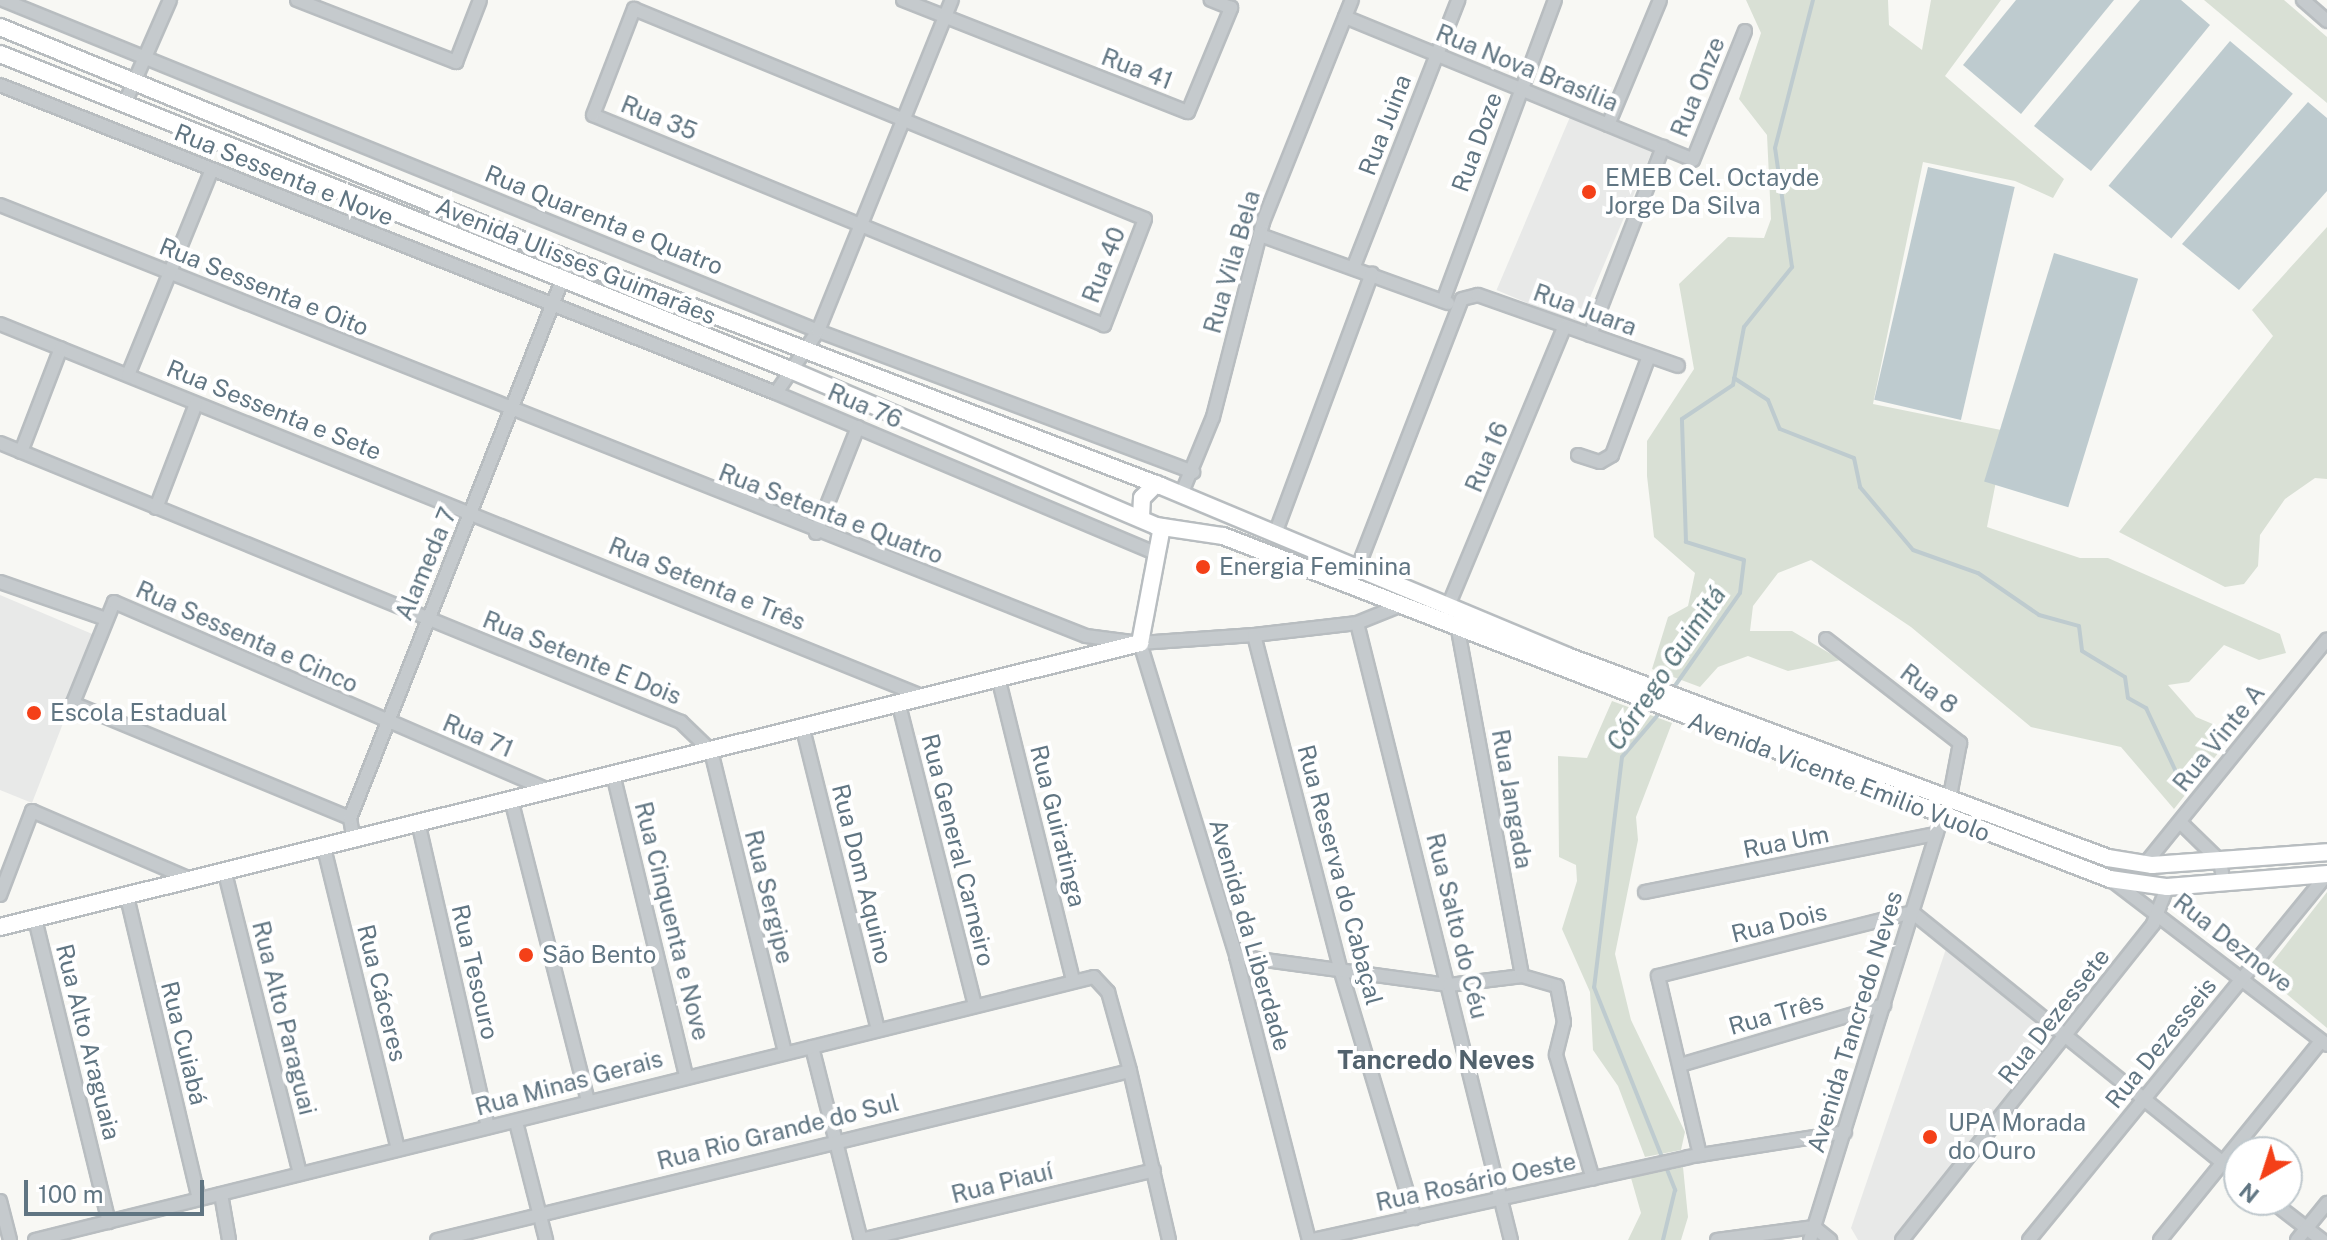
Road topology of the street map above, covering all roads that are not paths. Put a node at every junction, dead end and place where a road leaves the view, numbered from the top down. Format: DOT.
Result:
graph roads {
  1 [pos="3,0"];
  2 [pos="170,0"];
  3 [pos="297,0"];
  4 [pos="480,0"];
  5 [pos="903,0"];
  6 [pos="952,0"];
  7 [pos="1211,0"];
  8 [pos="1352,0"];
  9 [pos="1458,0"];
  10 [pos="1555,0"];
  11 [pos="1660,0"];
  12 [pos="2303,0"];
  13 [pos="1345,17"];
  14 [pos="945,18"];
  15 [pos="2327,21"];
  16 [pos="0,27"];
  17 [pos="1745,31"];
  18 [pos="0,54"];
  19 [pos="1436,54"];
  20 [pos="146,58"];
  21 [pos="135,82"];
  22 [pos="0,85"];
  23 [pos="1520,89"];
  24 [pos="125,103"];
  25 [pos="904,120"];
  26 [pos="1608,125"];
  27 [pos="1663,147"];
  28 [pos="1693,160"];
  29 [pos="212,169"];
  30 [pos="0,205"];
  31 [pos="861,225"];
  32 [pos="1260,235"];
  33 [pos="570,260"];
  34 [pos="1354,266"];
  35 [pos="1372,273"];
  36 [pos="171,274"];
  37 [pos="562,279"];
  38 [pos="1443,301"];
  39 [pos="552,305"];
  40 [pos="1459,307"];
  41 [pos="0,324"];
  42 [pos="1565,326"];
  43 [pos="818,331"];
  44 [pos="1590,335"];
  45 [pos="61,348"];
  46 [pos="806,353"];
  47 [pos="1649,356"];
  48 [pos="1678,366"];
  49 [pos="793,371"];
  50 [pos="128,375"];
  51 [pos="776,393"];
  52 [pos="196,404"];
  53 [pos="511,410"];
  54 [pos="858,427"];
  55 [pos="0,443"];
  56 [pos="21,452"];
  57 [pos="1578,455"];
  58 [pos="1193,472"];
  59 [pos="1156,484"];
  60 [pos="1181,495"];
  61 [pos="156,508"];
  62 [pos="472,511"];
  63 [pos="1141,517"];
  64 [pos="1167,526"];
  65 [pos="816,533"];
  66 [pos="1275,534"];
  67 [pos="1157,554"];
  68 [pos="1358,567"];
  69 [pos="0,582"];
  70 [pos="1449,604"];
  71 [pos="1399,606"];
  72 [pos="427,618"];
  73 [pos="106,619"];
  74 [pos="1357,623"];
  75 [pos="1458,630"];
  76 [pos="1254,635"];
  77 [pos="1826,639"];
  78 [pos="2327,639"];
  79 [pos="1140,643"];
  80 [pos="999,681"];
  81 [pos="925,697"];
  82 [pos="899,705"];
  83 [pos="386,721"];
  84 [pos="803,729"];
  85 [pos="711,751"];
  86 [pos="614,778"];
  87 [pos="553,792"];
  88 [pos="1950,796"];
  89 [pos="512,803"];
  90 [pos="1942,816"];
  91 [pos="350,818"];
  92 [pos="2180,822"];
  93 [pos="419,826"];
  94 [pos="1936,834"];
  95 [pos="354,841"];
  96 [pos="324,848"];
  97 [pos="2324,848"];
  98 [pos="2220,861"];
  99 [pos="2145,864"];
  100 [pos="225,873"];
  101 [pos="2327,874"];
  102 [pos="2110,879"];
  103 [pos="192,880"];
  104 [pos="2224,884"];
  105 [pos="2167,887"];
  106 [pos="1645,892"];
  107 [pos="0,895"];
  108 [pos="127,897"];
  109 [pos="1912,912"];
  110 [pos="2160,913"];
  111 [pos="35,919"];
  112 [pos="0,927"];
  113 [pos="1236,956"];
  114 [pos="1341,972"];
  115 [pos="1522,976"];
  116 [pos="2243,978"];
  117 [pos="1073,981"];
  118 [pos="1449,985"];
  119 [pos="975,1005"];
  120 [pos="1884,1005"];
  121 [pos="878,1030"];
  122 [pos="2068,1035"];
  123 [pos="2324,1043"];
  124 [pos="812,1047"];
  125 [pos="785,1053"];
  126 [pos="1680,1065"];
  127 [pos="1130,1071"];
  128 [pos="686,1075"];
  129 [pos="2145,1098"];
  130 [pos="588,1101"];
  131 [pos="516,1122"];
  132 [pos="488,1127"];
  133 [pos="1845,1132"];
  134 [pos="835,1139"];
  135 [pos="398,1149"];
  136 [pos="1694,1156"];
  137 [pos="2222,1164"];
  138 [pos="1154,1170"];
  139 [pos="300,1173"];
  140 [pos="1593,1179"];
  141 [pos="221,1194"];
  142 [pos="1501,1197"];
  143 [pos="199,1199"];
  144 [pos="0,1201"];
  145 [pos="2327,1203"];
  146 [pos="540,1214"];
  147 [pos="2291,1216"];
  148 [pos="1415,1218"];
  149 [pos="109,1222"];
  150 [pos="2307,1228"];
  151 [pos="1812,1234"];
  152 [pos="10,1240"];
  153 [pos="35,1240"];
  154 [pos="229,1240"];
  155 [pos="437,1240"];
  156 [pos="546,1240"];
  157 [pos="861,1240"];
  158 [pos="1169,1240"];
  159 [pos="1311,1240"];
  160 [pos="1511,1240"];
  161 [pos="1717,1240"];
  162 [pos="1830,1240"];
  163 [pos="1902,1240"];
  164 [pos="2029,1240"];
  165 [pos="2160,1240"];
  166 [pos="2297,1240"];
  167 [pos="2322,1240"];
  1 -- 20 [label="street, Rua Quarenta e Quatro"];
  2 -- 20 [label="street"];
  3 -- 4 [label="street"];
  5 -- 14 [label="street"];
  6 -- 14 [label="street"];
  7 -- 14 [label="street, Rua 41"];
  8 -- 13 [label="street, Rua Vila Bela"];
  9 -- 19 [label="street, Rua Juina"];
  10 -- 23 [label="street, Rua Doze"];
  11 -- 26 [label="street"];
  12 -- 15 [label="street"];
  13 -- 19 [label="street, Rua Nova Brasília"];
  13 -- 32 [label="street, Rua Vila Bela"];
  14 -- 25 [label="street"];
  16 -- 21 [label="main road, Avenida Ulisses Guimarães"];
  17 -- 28 [label="street, Rua Onze"];
  18 -- 24 [label="main road, Avenida Ulisses Guimarães"];
  19 -- 23 [label="street, Rua Nova Brasília"];
  19 -- 34 [label="street, Rua Juina"];
  20 -- 21 [label="street"];
  20 -- 43 [label="street, Rua Quarenta e Quatro"];
  21 -- 24 [label="street"];
  21 -- 33 [label="main road, Avenida Ulisses Guimarães"];
  22 -- 29 [label="street, Rua Sessenta e Nove"];
  23 -- 26 [label="street, Rua Nova Brasília"];
  23 -- 38 [label="street, Rua Doze"];
  24 -- 37 [label="main road, Avenida Ulisses Guimarães"];
  25 -- 31 [label="street"];
  25 -- 31 [label="street, Rua 40"];
  25 -- 31 [label="street, Rua 35"];
  26 -- 27 [label="street, Rua Nova Brasília"];
  27 -- 28 [label="street, Rua Nova Brasília"];
  27 -- 44 [label="street"];
  29 -- 36 [label="street"];
  29 -- 39 [label="street, Rua Sessenta e Nove"];
  30 -- 36 [label="street, Rua Sessenta e Oito"];
  31 -- 43 [label="street"];
  32 -- 34 [label="street"];
  32 -- 58 [label="street, Rua Vila Bela"];
  33 -- 37 [label="street, Alameda 7"];
  33 -- 46 [label="main road, Avenida Ulisses Guimarães"];
  34 -- 35 [label="street"];
  35 -- 38 [label="street"];
  35 -- 66 [label="street"];
  36 -- 50 [label="street"];
  36 -- 53 [label="street, Rua Sessenta e Oito"];
  37 -- 39 [label="street, Alameda 7"];
  37 -- 49 [label="main road, Avenida Ulisses Guimarães"];
  38 -- 40 [label="street"];
  39 -- 51 [label="street, Rua 76"];
  39 -- 53 [label="street, Alameda 7"];
  40 -- 42 [label="street, Rua Juara"];
  40 -- 68 [label="street"];
  41 -- 45 [label="street, Rua Sessenta e Sete"];
  42 -- 44 [label="street, Rua Juara"];
  42 -- 70 [label="street, Rua 16"];
  43 -- 46 [label="street"];
  43 -- 58 [label="street, Rua Quarenta e Quatro"];
  44 -- 47 [label="street, Rua Juara"];
  45 -- 50 [label="street, Rua Sessenta e Sete"];
  45 -- 56 [label="street"];
  46 -- 49 [label="street"];
  46 -- 59 [label="main road, Avenida Ulisses Guimarães"];
  47 -- 48 [label="street, Rua Juara"];
  47 -- 57 [label="street"];
  49 -- 51 [label="street"];
  49 -- 63 [label="main road, Avenida Ulisses Guimarães"];
  50 -- 52 [label="street, Rua Sessenta e Sete"];
  51 -- 54 [label="street, Rua 76"];
  52 -- 61 [label="street"];
  52 -- 62 [label="street, Rua Sessenta e Sete"];
  53 -- 62 [label="street, Alameda 7"];
  53 -- 65 [label="street, Rua Setenta e Quatro"];
  54 -- 65 [label="street"];
  54 -- 67 [label="street, Rua 76"];
  55 -- 56 [label="street"];
  56 -- 61 [label="street"];
  58 -- 60 [label="street, Rua Vila Bela"];
  59 -- 60 [label="main road, Avenida Vicente Emilio Vuolo"];
  59 -- 63 [label="main road"];
  60 -- 64 [label="main road"];
  60 -- 66 [label="main road, Avenida Vicente Emilio Vuolo"];
  61 -- 72 [label="street"];
  62 -- 72 [label="street, Alameda 7"];
  62 -- 81 [label="street, Rua Setenta e Três"];
  63 -- 64 [label="main road, Avenida Vicente Emilio Vuolo"];
  64 -- 67 [label="main road"];
  64 -- 71 [label="main road, Avenida Vicente Emilio Vuolo"];
  65 -- 79 [label="street, Rua Setenta e Quatro"];
  66 -- 68 [label="main road, Avenida Vicente Emilio Vuolo"];
  67 -- 79 [label="main road"];
  68 -- 70 [label="main road, Avenida Vicente Emilio Vuolo"];
  69 -- 73 [label="street"];
  70 -- 88 [label="main road, Avenida Vicente Emilio Vuolo"];
  71 -- 74 [label="street, Rua Setenta e Quatro"];
  71 -- 75 [label="main road, Avenida Vicente Emilio Vuolo"];
  72 -- 83 [label="street, Alameda 7"];
  72 -- 85 [label="street, Rua Setente E Dois"];
  73 -- 83 [label="street, Rua Sessenta e Cinco"];
  73 -- 91 [label="street, Rua Sessenta e Cinco"];
  74 -- 76 [label="street, Rua Setenta e Quatro"];
  74 -- 118 [label="street, Rua Salto do Céu"];
  75 -- 90 [label="main road, Avenida Vicente Emilio Vuolo"];
  75 -- 115 [label="street, Rua Jangada"];
  76 -- 79 [label="street, Rua Setenta e Quatro"];
  76 -- 114 [label="street, Rua Reserva do Cabaçal"];
  77 -- 88 [label="street, Rua 8"];
  78 -- 92 [label="street, Rua Vinte A"];
  79 -- 80 [label="main road"];
  79 -- 113 [label="street, Avenida da Liberdade"];
  80 -- 81 [label="main road"];
  80 -- 117 [label="street, Rua Guiratinga"];
  81 -- 82 [label="main road"];
  82 -- 84 [label="main road"];
  82 -- 119 [label="street, Rua General Carneiro"];
  83 -- 87 [label="street, Rua 71"];
  83 -- 91 [label="street, Alameda 7"];
  84 -- 85 [label="main road"];
  84 -- 121 [label="street, Rua Dom Aquino"];
  85 -- 86 [label="main road"];
  85 -- 125 [label="street, Rua Sergipe"];
  86 -- 87 [label="main road"];
  86 -- 128 [label="street, Rua Cinquenta e Nove"];
  87 -- 89 [label="main road"];
  88 -- 99 [label="main road, Avenida Vicente Emilio Vuolo"];
  89 -- 93 [label="main road"];
  89 -- 130 [label="street"];
  90 -- 94 [label="street, Avenida Tancredo Neves"];
  90 -- 102 [label="main road, Avenida Vicente Emilio Vuolo"];
  91 -- 95 [label="street"];
  92 -- 98 [label="street"];
  92 -- 99 [label="street, Rua Vinte A"];
  93 -- 95 [label="main road"];
  93 -- 132 [label="street, Rua Tesouro"];
  94 -- 106 [label="street, Rua Um"];
  94 -- 109 [label="street, Avenida Tancredo Neves"];
  95 -- 96 [label="main road"];
  96 -- 100 [label="main road"];
  96 -- 135 [label="street, Rua Cáceres"];
  97 -- 98 [label="main road, Avenida Vicente Emilio Vuolo"];
  98 -- 99 [label="main road, Avenida Vicente Emilio Vuolo"];
  98 -- 104 [label="street"];
  100 -- 103 [label="main road"];
  100 -- 139 [label="street, Rua Alto Paraguai"];
  101 -- 104 [label="main road, Avenida Vicente Emilio Vuolo"];
  101 -- 116 [label="street, Rua Dezesseis"];
  102 -- 105 [label="main road, Avenida Vicente Emilio Vuolo"];
  102 -- 110 [label="street, Rua Deznove"];
  103 -- 107 [label="street"];
  103 -- 108 [label="main road"];
  104 -- 105 [label="main road, Avenida Vicente Emilio Vuolo"];
  105 -- 110 [label="street, Rua Dezessete"];
  108 -- 111 [label="main road"];
  108 -- 143 [label="street, Rua Cuiabá"];
  109 -- 120 [label="street, Avenida Tancredo Neves"];
  109 -- 122 [label="street"];
  109 -- 126 [label="street, Rua Dois"];
  110 -- 116 [label="street, Rua Deznove"];
  110 -- 122 [label="street, Rua Dezessete"];
  111 -- 112 [label="main road"];
  111 -- 149 [label="street, Rua Alto Araguaia"];
  113 -- 114 [label="street"];
  113 -- 159 [label="street, Avenida da Liberdade"];
  114 -- 118 [label="street"];
  114 -- 148 [label="street, Rua Reserva do Cabaçal"];
  115 -- 118 [label="street"];
  115 -- 140 [label="street"];
  116 -- 123 [label="street, Rua Deznove"];
  116 -- 129 [label="street, Rua Dezesseis"];
  117 -- 119 [label="street, Rua Minas Gerais"];
  117 -- 127 [label="street, Rua Minas Gerais"];
  118 -- 142 [label="street, Rua Salto do Céu"];
  119 -- 121 [label="street, Rua Minas Gerais"];
  120 -- 126 [label="street, Rua Três"];
  120 -- 133 [label="street, Avenida Tancredo Neves"];
  121 -- 124 [label="street, Rua Minas Gerais"];
  122 -- 129 [label="street"];
  122 -- 163 [label="street, Rua Dezessete"];
  123 -- 137 [label="street"];
  124 -- 125 [label="street, Rua Minas Gerais"];
  124 -- 134 [label="street"];
  125 -- 128 [label="street, Rua Minas Gerais"];
  126 -- 136 [label="street"];
  127 -- 134 [label="street, Rua Rio Grande do Sul"];
  127 -- 138 [label="street"];
  128 -- 130 [label="street, Rua Minas Gerais"];
  129 -- 137 [label="street"];
  129 -- 164 [label="street, Rua Dezesseis"];
  130 -- 131 [label="street, Rua Minas Gerais"];
  131 -- 132 [label="street, Rua Minas Gerais"];
  131 -- 146 [label="street"];
  132 -- 135 [label="street, Rua Minas Gerais"];
  133 -- 136 [label="street"];
  133 -- 151 [label="street, Avenida Tancredo Neves"];
  134 -- 146 [label="street, Rua Rio Grande do Sul"];
  134 -- 157 [label="street"];
  135 -- 139 [label="street, Rua Minas Gerais"];
  136 -- 140 [label="street, Rua Rosário Oeste"];
  137 -- 165 [label="street"];
  138 -- 157 [label="street, Rua Piauí"];
  138 -- 158 [label="street"];
  139 -- 141 [label="street, Rua Minas Gerais"];
  140 -- 142 [label="street, Rua Rosário Oeste"];
  141 -- 143 [label="street, Rua Minas Gerais"];
  141 -- 154 [label="street"];
  142 -- 148 [label="street, Rua Rosário Oeste"];
  142 -- 160 [label="street, Rua Salto do Céu"];
  143 -- 149 [label="street, Rua Minas Gerais"];
  144 -- 152 [label="street"];
  145 -- 150 [label="street"];
  146 -- 155 [label="street, Rua Rio Grande do Sul"];
  146 -- 156 [label="street"];
  147 -- 150 [label="street"];
  148 -- 159 [label="street, Rua Rosário Oeste"];
  149 -- 153 [label="street, Rua Minas Gerais"];
  150 -- 166 [label="street"];
  150 -- 167 [label="street"];
  151 -- 161 [label="street"];
  151 -- 162 [label="street"];
}
